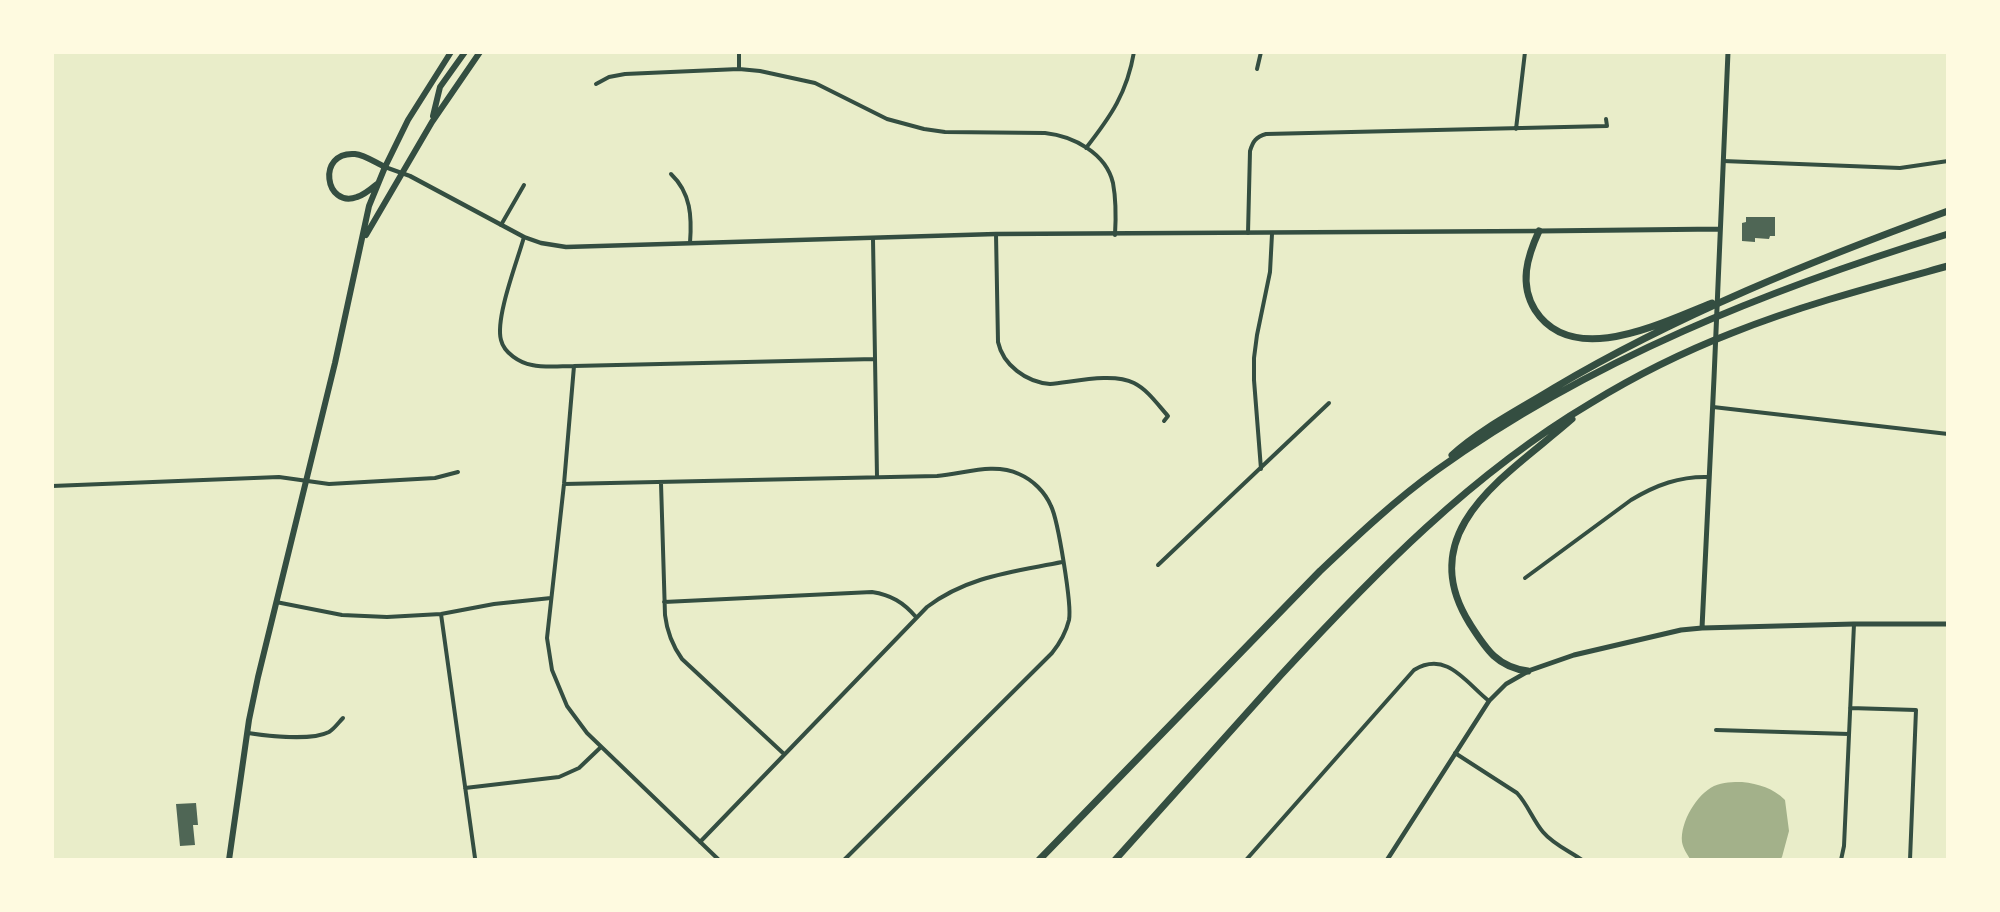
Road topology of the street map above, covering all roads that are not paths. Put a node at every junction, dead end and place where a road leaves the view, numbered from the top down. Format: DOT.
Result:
graph roads {
  1 [pos="451,52"];
  2 [pos="465,52"];
  3 [pos="480,52"];
  4 [pos="739,52"];
  5 [pos="1134,52"];
  6 [pos="1261,52"];
  7 [pos="1525,52"];
  8 [pos="1728,52"];
  9 [pos="739,69"];
  10 [pos="1257,69"];
  11 [pos="596,84"];
  12 [pos="1606,119"];
  13 [pos="432,122"];
  14 [pos="1516,129"];
  15 [pos="1086,148"];
  16 [pos="1723,160"];
  17 [pos="1947,161"];
  18 [pos="385,167"];
  19 [pos="402,173"];
  20 [pos="671,174"];
  21 [pos="378,183"];
  22 [pos="524,185"];
  23 [pos="1947,211"];
  24 [pos="501,225"];
  25 [pos="1720,229"];
  26 [pos="1539,231"];
  27 [pos="996,234"];
  28 [pos="1248,234"];
  29 [pos="1272,234"];
  30 [pos="1947,234"];
  31 [pos="1115,235"];
  32 [pos="524,237"];
  33 [pos="364,239"];
  34 [pos="873,239"];
  35 [pos="690,244"];
  36 [pos="1947,266"];
  37 [pos="1790,272"];
  38 [pos="875,359"];
  39 [pos="574,366"];
  40 [pos="1329,403"];
  41 [pos="1591,403"];
  42 [pos="1713,407"];
  43 [pos="1164,421"];
  44 [pos="1947,434"];
  45 [pos="1261,469"];
  46 [pos="1437,469"];
  47 [pos="458,472"];
  48 [pos="877,477"];
  49 [pos="1709,477"];
  50 [pos="305,481"];
  51 [pos="661,483"];
  52 [pos="564,484"];
  53 [pos="52,486"];
  54 [pos="1062,562"];
  55 [pos="1158,565"];
  56 [pos="1525,578"];
  57 [pos="551,598"];
  58 [pos="275,602"];
  59 [pos="664,602"];
  60 [pos="441,614"];
  61 [pos="916,617"];
  62 [pos="1854,624"];
  63 [pos="1947,624"];
  64 [pos="1702,628"];
  65 [pos="1528,671"];
  66 [pos="1489,701"];
  67 [pos="1850,708"];
  68 [pos="343,718"];
  69 [pos="1716,730"];
  70 [pos="248,733"];
  71 [pos="1849,734"];
  72 [pos="602,747"];
  73 [pos="1455,753"];
  74 [pos="784,754"];
  75 [pos="465,788"];
  76 [pos="700,842"];
  77 [pos="475,858"];
  78 [pos="229,860"];
  79 [pos="718,860"];
  80 [pos="844,860"];
  81 [pos="1039,860"];
  82 [pos="1115,860"];
  83 [pos="1246,860"];
  84 [pos="1387,860"];
  85 [pos="1582,860"];
  86 [pos="1841,860"];
  87 [pos="1910,860"];
  1 -- 18 [label="main road"];
  2 -- 13 [label="main road"];
  3 -- 13 [label="main road"];
  4 -- 9 [label="street"];
  5 -- 15 [label="street"];
  6 -- 10 [label="street"];
  7 -- 14 [label="street"];
  8 -- 16 [label="main road"];
  9 -- 11 [label="street"];
  9 -- 15 [label="street"];
  12 -- 14 [label="street"];
  13 -- 19 [label="main road"];
  14 -- 28 [label="street"];
  15 -- 31 [label="street"];
  16 -- 17 [label="street"];
  16 -- 25 [label="main road"];
  18 -- 19 [label="street"];
  18 -- 21 [label="main road"];
  18 -- 21 [label="main road"];
  19 -- 24 [label="street"];
  19 -- 33 [label="main road"];
  20 -- 35 [label="street"];
  21 -- 33 [label="main road"];
  22 -- 24 [label="street"];
  23 -- 37 [label="highway"];
  24 -- 32 [label="street"];
  25 -- 26 [label="main road"];
  25 -- 42 [label="main road"];
  26 -- 29 [label="street"];
  26 -- 37 [label="highway"];
  27 -- 31 [label="street"];
  27 -- 34 [label="street"];
  27 -- 43 [label="street"];
  28 -- 29 [label="street"];
  28 -- 31 [label="street"];
  29 -- 45 [label="street"];
  30 -- 46 [label="highway"];
  32 -- 35 [label="street"];
  32 -- 39 [label="street"];
  33 -- 50 [label="main road"];
  34 -- 35 [label="street"];
  34 -- 38 [label="street"];
  36 -- 41 [label="highway"];
  37 -- 46 [label="highway"];
  38 -- 39 [label="street"];
  38 -- 48 [label="street"];
  39 -- 52 [label="street"];
  40 -- 45 [label="street"];
  41 -- 65 [label="highway"];
  41 -- 82 [label="highway"];
  42 -- 44 [label="street"];
  42 -- 49 [label="main road"];
  45 -- 55 [label="street"];
  46 -- 81 [label="highway"];
  47 -- 50 [label="street"];
  48 -- 51 [label="street"];
  48 -- 54 [label="street"];
  49 -- 56 [label="street"];
  49 -- 64 [label="main road"];
  50 -- 53 [label="street"];
  50 -- 58 [label="main road"];
  51 -- 52 [label="street"];
  51 -- 59 [label="street"];
  52 -- 57 [label="street"];
  54 -- 61 [label="street"];
  54 -- 80 [label="street"];
  57 -- 60 [label="street"];
  57 -- 72 [label="street"];
  58 -- 60 [label="street"];
  58 -- 70 [label="main road"];
  59 -- 61 [label="street"];
  59 -- 74 [label="street"];
  60 -- 75 [label="street"];
  61 -- 74 [label="street"];
  62 -- 63 [label="main road"];
  62 -- 64 [label="main road"];
  62 -- 67 [label="street"];
  64 -- 65 [label="main road"];
  65 -- 66 [label="street"];
  66 -- 73 [label="street"];
  66 -- 83 [label="street"];
  67 -- 71 [label="street"];
  67 -- 87 [label="street"];
  68 -- 70 [label="street"];
  69 -- 71 [label="street"];
  70 -- 78 [label="main road"];
  71 -- 86 [label="street"];
  72 -- 75 [label="street"];
  72 -- 76 [label="street"];
  73 -- 84 [label="street"];
  73 -- 85 [label="street"];
  74 -- 76 [label="street"];
  75 -- 77 [label="street"];
  76 -- 79 [label="street"];
}
